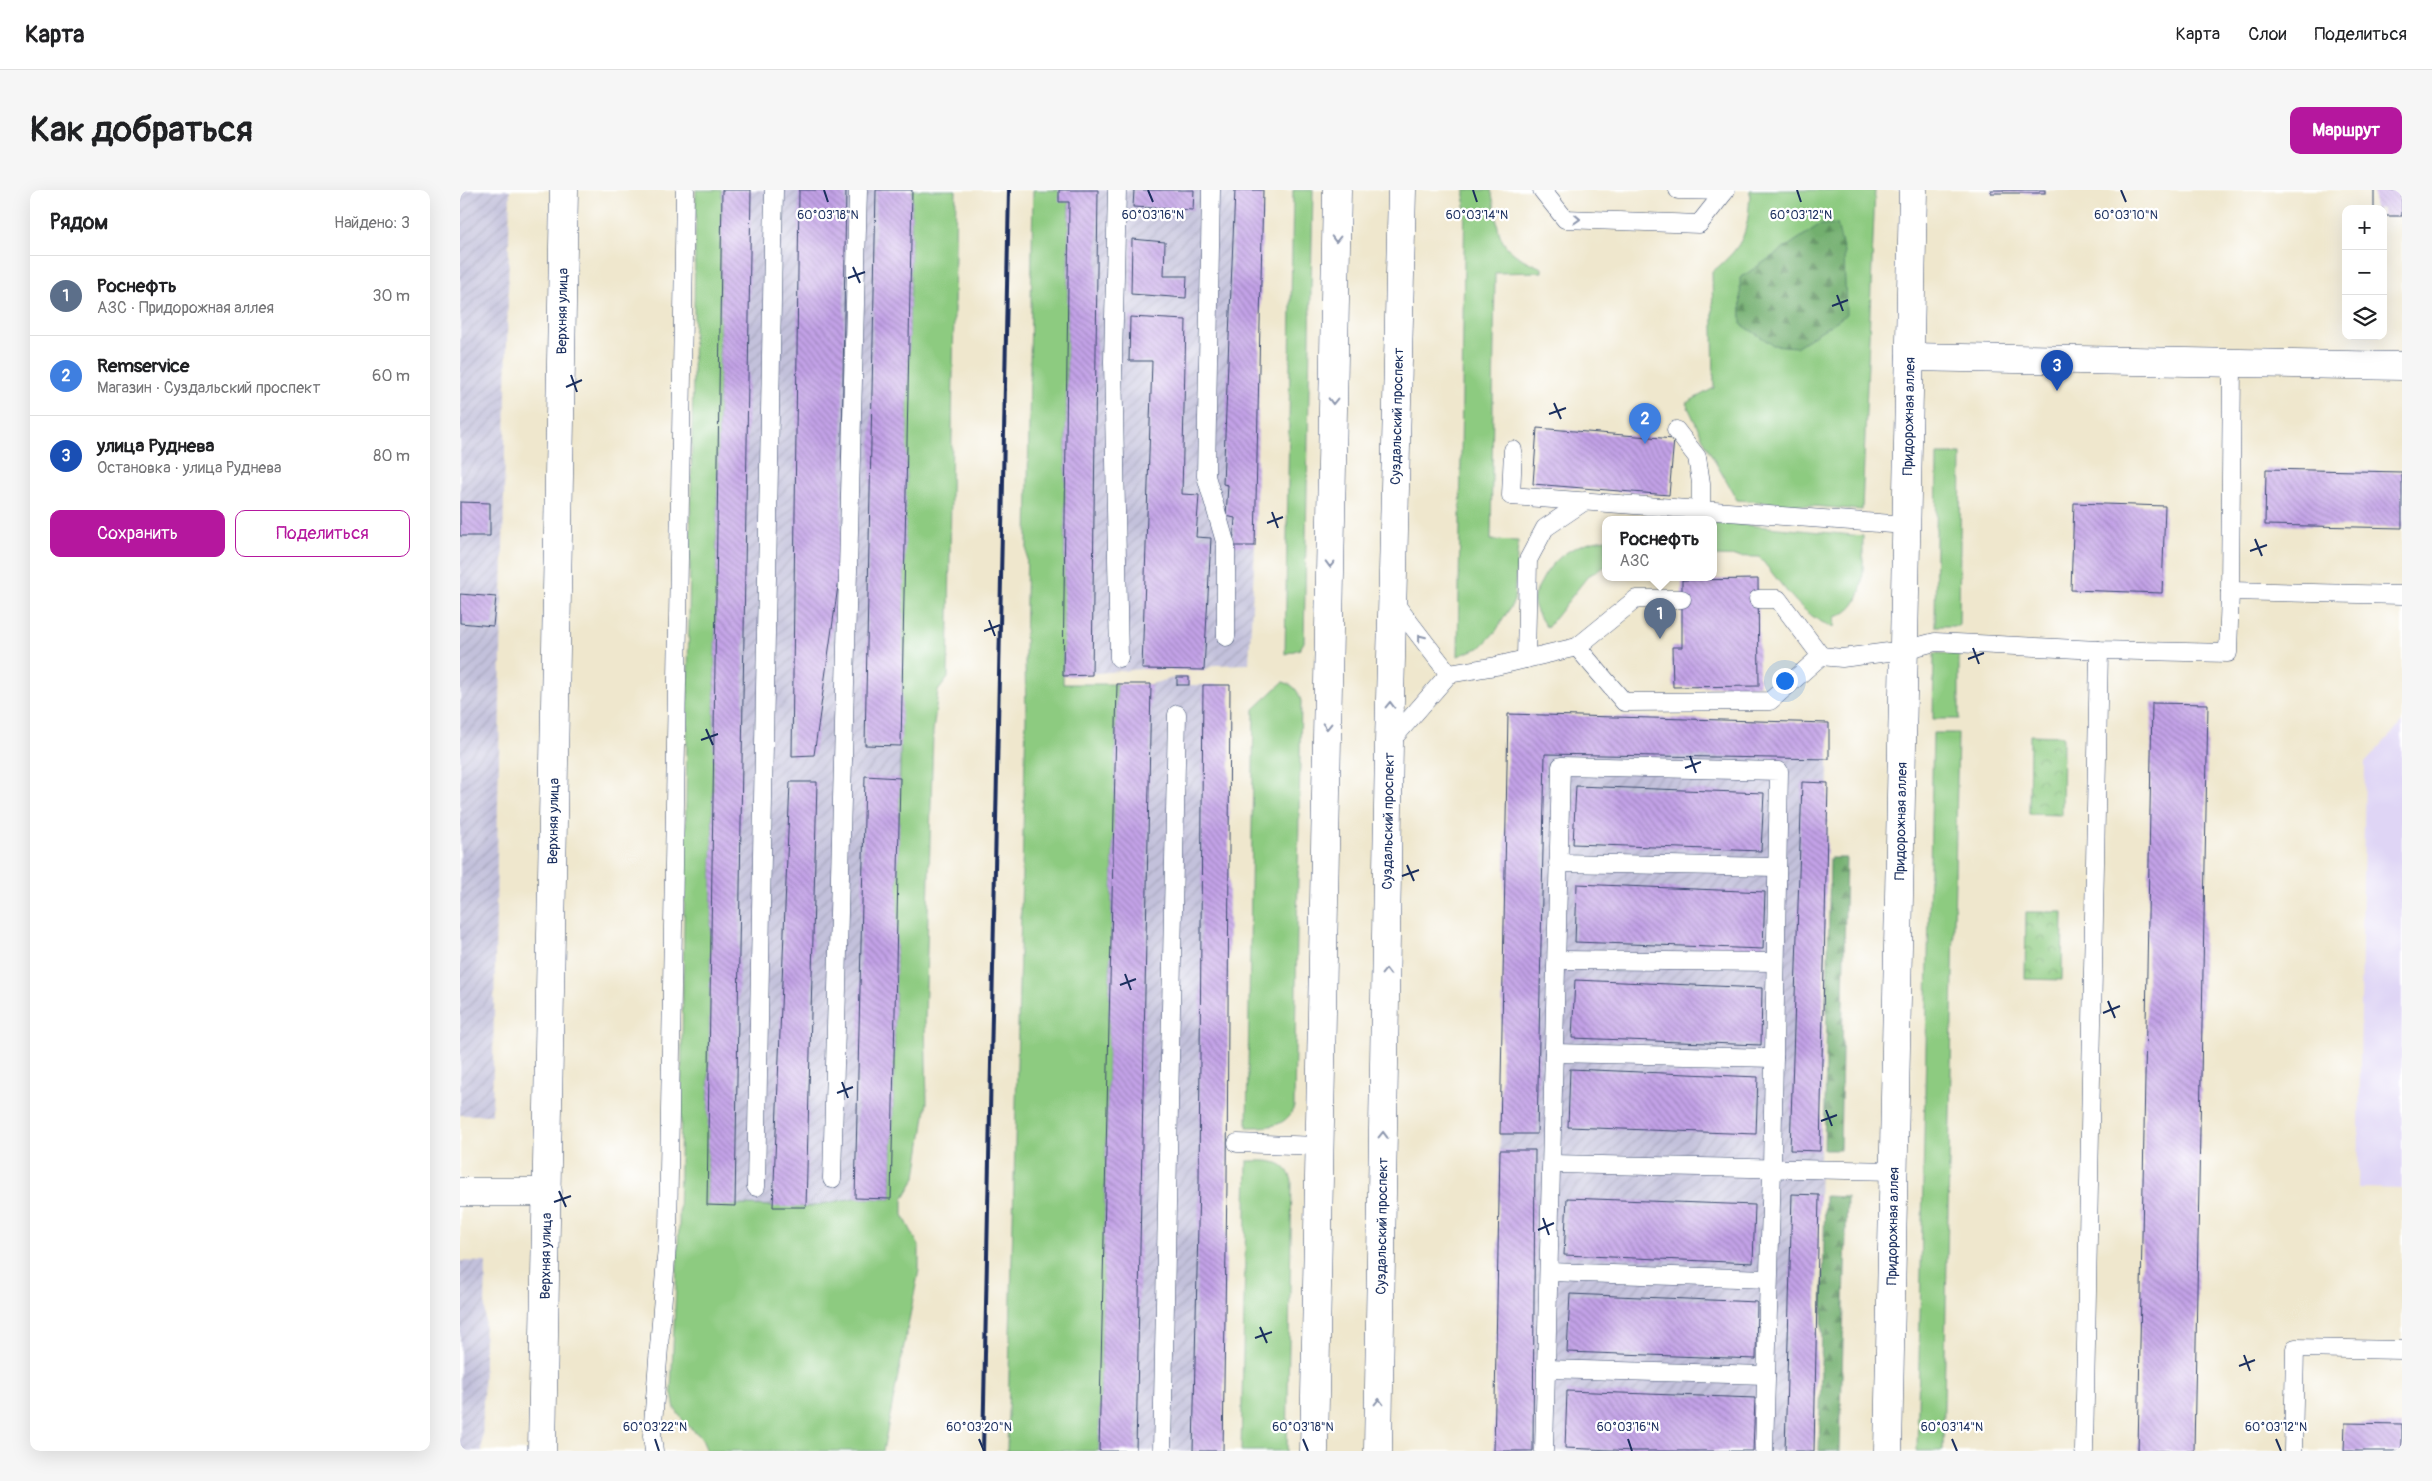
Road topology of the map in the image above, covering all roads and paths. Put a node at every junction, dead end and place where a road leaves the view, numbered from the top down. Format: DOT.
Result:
graph roads {
  1 [pos="564,190"];
  2 [pos="685,190"];
  3 [pos="774,190"];
  4 [pos="858,190"];
  5 [pos="1117,190"];
  6 [pos="1211,190"];
  7 [pos="1337,190"];
  8 [pos="1402,190"];
  9 [pos="1542,190"];
  10 [pos="1678,190"];
  11 [pos="1913,190"];
  12 [pos="1725,191"];
  13 [pos="1910,357"];
  14 [pos="2232,363"];
  15 [pos="2402,366"];
  16 [pos="1676,430"];
  17 [pos="1514,450"];
  18 [pos="1585,500"];
  19 [pos="1701,509"];
  20 [pos="1906,525"];
  21 [pos="2230,591"];
  22 [pos="2402,595"];
  23 [pos="1682,599"];
  24 [pos="1758,599"];
  25 [pos="1393,601"];
  26 [pos="1226,637"];
  27 [pos="1578,648"];
  28 [pos="1904,650"];
  29 [pos="2099,650"];
  30 [pos="1821,656"];
  31 [pos="1119,658"];
  32 [pos="1526,659"];
  33 [pos="1449,674"];
  34 [pos="1177,714"];
  35 [pos="1389,743"];
  36 [pos="1558,863"];
  37 [pos="1777,867"];
  38 [pos="1557,960"];
  39 [pos="1775,962"];
  40 [pos="1554,1053"];
  41 [pos="1774,1058"];
  42 [pos="1236,1143"];
  43 [pos="1319,1146"];
  44 [pos="1552,1164"];
  45 [pos="1772,1168"];
  46 [pos="1895,1171"];
  47 [pos="832,1179"];
  48 [pos="756,1187"];
  49 [pos="460,1192"];
  50 [pos="548,1192"];
  51 [pos="1549,1272"];
  52 [pos="1768,1279"];
  53 [pos="2402,1350"];
  54 [pos="1546,1369"];
  55 [pos="1766,1374"];
  56 [pos="542,1451"];
  57 [pos="654,1451"];
  58 [pos="1162,1451"];
  59 [pos="1314,1451"];
  60 [pos="1378,1451"];
  61 [pos="1544,1451"];
  62 [pos="1764,1451"];
  63 [pos="1888,1451"];
  64 [pos="2084,1451"];
  65 [pos="2293,1451"];
  1 -- 50 [label="street, Верхняя улица"];
  2 -- 57 [label="lane"];
  3 -- 48 [label="lane"];
  4 -- 47 [label="lane"];
  5 -- 31 [label="lane"];
  6 -- 26 [label="lane"];
  7 -- 43 [label="street, one-way"];
  8 -- 25 [label="street, Суздальский проспект"];
  9 -- 12 [label="lane, one-way"];
  10 -- 12 [label="lane"];
  11 -- 13 [label="street, Придорожная аллея"];
  13 -- 14 [label="street"];
  13 -- 20 [label="street, Придорожная аллея"];
  14 -- 15 [label="street"];
  14 -- 21 [label="lane"];
  16 -- 19 [label="lane"];
  17 -- 18 [label="lane"];
  18 -- 19 [label="lane"];
  18 -- 32 [label="lane"];
  19 -- 20 [label="lane"];
  20 -- 28 [label="street, Придорожная аллея"];
  21 -- 22 [label="lane"];
  21 -- 29 [label="lane"];
  23 -- 27 [label="lane"];
  24 -- 30 [label="lane"];
  33 -- 25 [label="lane, one-way"];
  35 -- 25 [label="street, Суздальский проспект, one-way"];
  27 -- 30 [label="lane"];
  27 -- 32 [label="lane"];
  28 -- 29 [label="lane"];
  28 -- 30 [label="lane"];
  28 -- 46 [label="street, Придорожная аллея"];
  29 -- 64 [label="lane"];
  32 -- 33 [label="lane"];
  33 -- 35 [label="lane"];
  34 -- 58 [label="lane"];
  60 -- 35 [label="street, Суздальский проспект, one-way"];
  36 -- 37 [label="lane"];
  36 -- 37 [label="lane"];
  36 -- 38 [label="lane"];
  37 -- 39 [label="lane"];
  38 -- 39 [label="lane"];
  38 -- 40 [label="lane"];
  39 -- 41 [label="lane"];
  40 -- 41 [label="lane"];
  40 -- 44 [label="lane"];
  41 -- 45 [label="lane"];
  42 -- 43 [label="lane"];
  43 -- 59 [label="street"];
  44 -- 45 [label="lane"];
  44 -- 51 [label="lane"];
  45 -- 46 [label="lane"];
  45 -- 52 [label="lane"];
  46 -- 63 [label="street, Придорожная аллея"];
  49 -- 50 [label="street"];
  50 -- 56 [label="street, Верхняя улица"];
  51 -- 52 [label="lane"];
  51 -- 54 [label="lane"];
  52 -- 55 [label="lane"];
  53 -- 65 [label="lane"];
  54 -- 55 [label="lane"];
  54 -- 61 [label="lane"];
  55 -- 62 [label="lane"];
}
